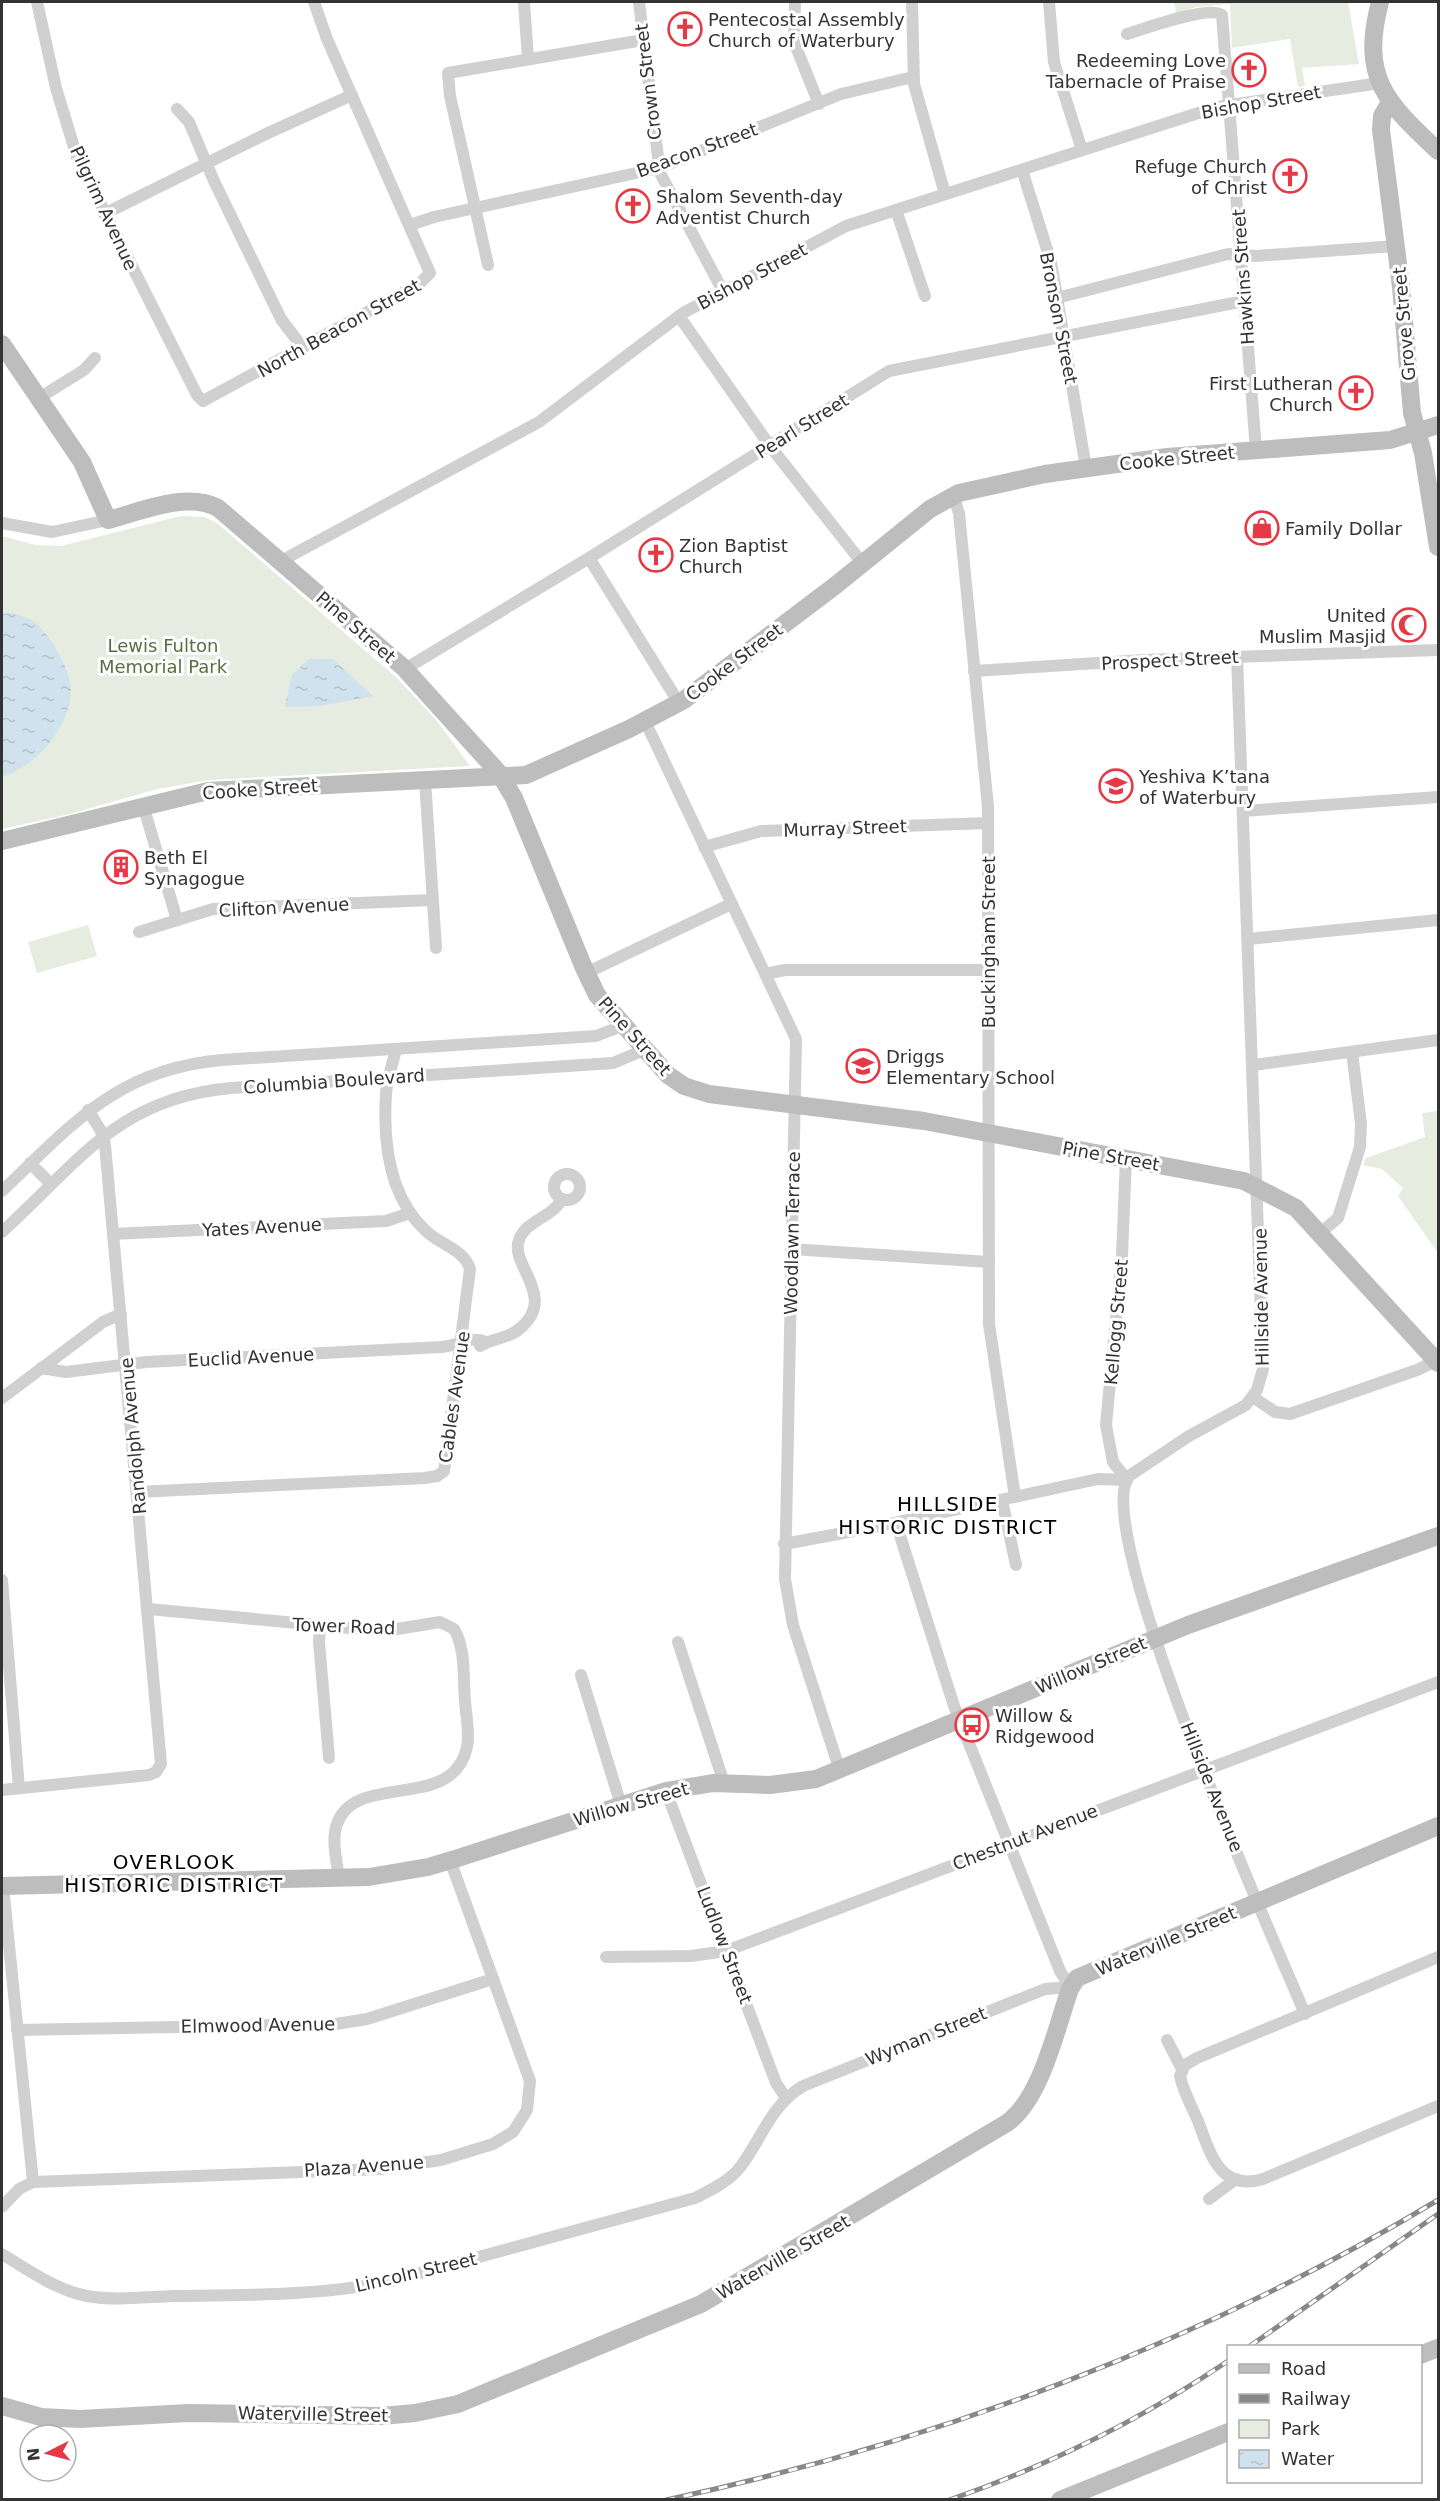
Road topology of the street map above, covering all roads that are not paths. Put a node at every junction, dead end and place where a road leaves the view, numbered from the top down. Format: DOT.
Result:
graph roads {
  1 [pos="37,2"];
  2 [pos="314,2"];
  3 [pos="524,2"];
  4 [pos="639,2"];
  5 [pos="795,2"];
  6 [pos="912,2"];
  7 [pos="1048,2"];
  8 [pos="1380,2"];
  9 [pos="1127,34"];
  10 [pos="643,40"];
  11 [pos="528,59"];
  12 [pos="913,77"];
  13 [pos="1380,83"];
  14 [pos="352,95"];
  15 [pos="1390,102"];
  16 [pos="819,104"];
  17 [pos="1228,104"];
  18 [pos="177,109"];
  19 [pos="1082,150"];
  20 [pos="1438,152"];
  21 [pos="207,163"];
  22 [pos="659,168"];
  23 [pos="1022,170"];
  24 [pos="945,194"];
  25 [pos="476,208"];
  26 [pos="896,210"];
  27 [pos="104,214"];
  28 [pos="410,225"];
  29 [pos="1396,246"];
  30 [pos="1241,255"];
  31 [pos="488,265"];
  32 [pos="723,291"];
  33 [pos="925,296"];
  34 [pos="1058,298"];
  35 [pos="1244,302"];
  36 [pos="679,316"];
  37 [pos="1064,337"];
  38 [pos="303,348"];
  39 [pos="4,353"];
  40 [pos="95,358"];
  41 [pos="39,398"];
  42 [pos="202,401"];
  43 [pos="1438,424"];
  44 [pos="1417,432"];
  45 [pos="770,446"];
  46 [pos="1256,450"];
  47 [pos="1086,468"];
  48 [pos="953,495"];
  49 [pos="1436,516"];
  50 [pos="108,520"];
  51 [pos="2,523"];
  52 [pos="1438,547"];
  53 [pos="589,558"];
  54 [pos="281,561"];
  55 [pos="863,564"];
  56 [pos="1438,650"];
  57 [pos="1237,657"];
  58 [pos="405,669"];
  59 [pos="974,671"];
  60 [pos="679,703"];
  61 [pos="645,722"];
  62 [pos="502,777"];
  63 [pos="424,780"];
  64 [pos="1438,797"];
  65 [pos="143,805"];
  66 [pos="1244,811"];
  67 [pos="988,823"];
  68 [pos="2,841"];
  69 [pos="704,847"];
  70 [pos="432,900"];
  71 [pos="731,904"];
  72 [pos="177,920"];
  73 [pos="1438,920"];
  74 [pos="139,932"];
  75 [pos="1248,939"];
  76 [pos="436,948"];
  77 [pos="988,970"];
  78 [pos="586,973"];
  79 [pos="765,974"];
  80 [pos="622,1026"];
  81 [pos="1438,1040"];
  82 [pos="396,1049"];
  83 [pos="644,1050"];
  84 [pos="1352,1052"];
  85 [pos="1253,1065"];
  86 [pos="389,1078"];
  87 [pos="795,1105"];
  88 [pos="88,1110"];
  89 [pos="989,1133"];
  90 [pos="103,1135"];
  91 [pos="1125,1158"];
  92 [pos="30,1163"];
  93 [pos="51,1184"];
  94 [pos="1258,1187"];
  95 [pos="2,1191"];
  96 [pos="562,1199"];
  97 [pos="410,1213"];
  98 [pos="2,1232"];
  99 [pos="113,1234"];
  100 [pos="1319,1234"];
  101 [pos="791,1249"];
  102 [pos="989,1262"];
  103 [pos="121,1314"];
  104 [pos="462,1345"];
  105 [pos="1437,1362"];
  106 [pos="126,1366"];
  107 [pos="41,1368"];
  108 [pos="1253,1397"];
  109 [pos="2,1398"];
  110 [pos="1127,1480"];
  111 [pos="138,1492"];
  112 [pos="1016,1497"];
  113 [pos="1002,1500"];
  114 [pos="896,1523"];
  115 [pos="1438,1536"];
  116 [pos="784,1544"];
  117 [pos="1016,1565"];
  118 [pos="2,1580"];
  119 [pos="148,1609"];
  120 [pos="320,1626"];
  121 [pos="1155,1638"];
  122 [pos="678,1642"];
  123 [pos="581,1675"];
  124 [pos="1438,1682"];
  125 [pos="960,1721"];
  126 [pos="329,1758"];
  127 [pos="1204,1770"];
  128 [pos="840,1771"];
  129 [pos="724,1783"];
  130 [pos="19,1788"];
  131 [pos="2,1790"];
  132 [pos="666,1791"];
  133 [pos="621,1805"];
  134 [pos="1438,1826"];
  135 [pos="1009,1844"];
  136 [pos="450,1860"];
  137 [pos="339,1879"];
  138 [pos="2,1886"];
  139 [pos="1258,1902"];
  140 [pos="726,1951"];
  141 [pos="606,1957"];
  142 [pos="1438,1957"];
  143 [pos="493,1979"];
  144 [pos="1070,1987"];
  145 [pos="1305,2014"];
  146 [pos="17,2030"];
  147 [pos="1167,2040"];
  148 [pos="1182,2069"];
  149 [pos="786,2098"];
  150 [pos="1438,2106"];
  151 [pos="1236,2179"];
  152 [pos="33,2182"];
  153 [pos="1209,2199"];
  154 [pos="2,2207"];
  155 [pos="2,2254"];
  156 [pos="1438,2348"];
  157 [pos="1422,2354"];
  158 [pos="2,2406"];
  159 [pos="1227,2433"];
  160 [pos="1060,2499"];
  1 -- 27 [label="street, Pilgrim Avenue"];
  2 -- 14 [label="street"];
  3 -- 11 [label="street"];
  4 -- 10 [label="street, Crown Street"];
  5 -- 16 [label="street"];
  6 -- 12 [label="street"];
  7 -- 19 [label="street"];
  8 -- 13 [label="street"];
  9 -- 17 [label="street, Hawkins Street"];
  10 -- 11 [label="street"];
  10 -- 22 [label="street, Crown Street"];
  11 -- 25 [label="street"];
  12 -- 16 [label="street, Beacon Street"];
  12 -- 24 [label="street"];
  13 -- 15 [label="street"];
  13 -- 17 [label="street, Bishop Street"];
  14 -- 21 [label="street"];
  14 -- 28 [label="street"];
  15 -- 20 [label="street"];
  15 -- 29 [label="street, Grove Street"];
  16 -- 22 [label="street, Beacon Street"];
  17 -- 19 [label="street, Bishop Street"];
  17 -- 30 [label="street, Hawkins Street"];
  18 -- 21 [label="street"];
  19 -- 23 [label="street, Bishop Street"];
  21 -- 27 [label="street"];
  21 -- 38 [label="street"];
  22 -- 25 [label="street, Beacon Street"];
  22 -- 32 [label="street, Crown Street"];
  23 -- 24 [label="street, Bishop Street"];
  23 -- 34 [label="street, Bronson Street"];
  24 -- 26 [label="street, Bishop Street"];
  25 -- 28 [label="street"];
  25 -- 31 [label="street"];
  26 -- 32 [label="street, Bishop Street"];
  26 -- 33 [label="street"];
  27 -- 42 [label="street, Pilgrim Avenue"];
  28 -- 38 [label="street, North Beacon Street"];
  29 -- 30 [label="street"];
  29 -- 44 [label="street, Grove Street"];
  30 -- 34 [label="street"];
  30 -- 35 [label="street, Hawkins Street"];
  32 -- 36 [label="street, Bishop Street"];
  34 -- 37 [label="street, Bronson Street"];
  35 -- 37 [label="street, Pearl Street"];
  35 -- 46 [label="street, Hawkins Street"];
  36 -- 45 [label="street"];
  36 -- 54 [label="street, Bishop Street"];
  37 -- 45 [label="street, Pearl Street"];
  37 -- 47 [label="street, Bronson Street"];
  38 -- 42 [label="street, North Beacon Street"];
  39 -- 41 [label="street"];
  40 -- 41 [label="street"];
  41 -- 50 [label="street"];
  43 -- 44 [label="street, Cooke Street"];
  44 -- 46 [label="street, Cooke Street"];
  44 -- 49 [label="street, Grove Street"];
  45 -- 53 [label="street, Pearl Street"];
  45 -- 55 [label="street"];
  46 -- 47 [label="street, Cooke Street"];
  47 -- 48 [label="street, Cooke Street"];
  48 -- 55 [label="street, Cooke Street"];
  48 -- 59 [label="street, Buckingham Street"];
  49 -- 52 [label="street, Grove Street"];
  50 -- 51 [label="street, Pine Street"];
  50 -- 54 [label="street, Pine Street"];
  53 -- 58 [label="street, Pearl Street"];
  53 -- 60 [label="street"];
  54 -- 58 [label="street, Pine Street"];
  55 -- 60 [label="street, Cooke Street"];
  56 -- 57 [label="street, Prospect Street"];
  57 -- 59 [label="street, Prospect Street"];
  57 -- 66 [label="street, Hillside Avenue"];
  58 -- 62 [label="street, Pine Street"];
  59 -- 67 [label="street, Buckingham Street"];
  60 -- 61 [label="street, Cooke Street"];
  61 -- 62 [label="street, Cooke Street"];
  61 -- 69 [label="street, Woodlawn Terrace"];
  62 -- 63 [label="street, Cooke Street"];
  62 -- 78 [label="street, Pine Street"];
  63 -- 65 [label="street, Cooke Street"];
  63 -- 70 [label="street"];
  64 -- 66 [label="street"];
  65 -- 68 [label="street, Cooke Street"];
  65 -- 72 [label="street"];
  66 -- 75 [label="street, Hillside Avenue"];
  67 -- 69 [label="street, Murray Street"];
  67 -- 77 [label="street, Buckingham Street"];
  69 -- 71 [label="street, Woodlawn Terrace"];
  70 -- 72 [label="street, Clifton Avenue"];
  70 -- 76 [label="street"];
  71 -- 78 [label="street"];
  71 -- 79 [label="street, Woodlawn Terrace"];
  72 -- 74 [label="street, Clifton Avenue"];
  73 -- 75 [label="street"];
  75 -- 85 [label="street, Hillside Avenue"];
  77 -- 79 [label="street"];
  77 -- 89 [label="street, Buckingham Street"];
  78 -- 80 [label="street, Pine Street"];
  79 -- 87 [label="street, Woodlawn Terrace"];
  80 -- 82 [label="street, Columbia Boulevard"];
  80 -- 83 [label="street, Pine Street"];
  81 -- 84 [label="street"];
  82 -- 86 [label="street, Cables Avenue"];
  82 -- 88 [label="street, Columbia Boulevard"];
  83 -- 86 [label="street, Columbia Boulevard"];
  83 -- 87 [label="street, Pine Street"];
  84 -- 85 [label="street"];
  84 -- 100 [label="street"];
  85 -- 94 [label="street, Hillside Avenue"];
  86 -- 90 [label="street, Columbia Boulevard"];
  86 -- 97 [label="street, Cables Avenue"];
  87 -- 89 [label="street, Pine Street"];
  87 -- 101 [label="street, Woodlawn Terrace"];
  88 -- 90 [label="street, Randolph Avenue"];
  88 -- 92 [label="street, Columbia Boulevard"];
  89 -- 91 [label="street, Pine Street"];
  89 -- 102 [label="street, Buckingham Street"];
  90 -- 93 [label="street, Columbia Boulevard"];
  90 -- 99 [label="street, Randolph Avenue"];
  91 -- 94 [label="street, Pine Street"];
  91 -- 110 [label="street, Kellogg Street"];
  92 -- 93 [label="street"];
  92 -- 95 [label="street, Columbia Boulevard"];
  93 -- 98 [label="street, Columbia Boulevard"];
  94 -- 100 [label="street, Pine Street"];
  94 -- 108 [label="street, Hillside Avenue"];
  96 -- 104 [label="street, Euclid Avenue"];
  97 -- 99 [label="street, Yates Avenue"];
  97 -- 104 [label="street, Cables Avenue"];
  99 -- 103 [label="street, Randolph Avenue"];
  100 -- 105 [label="street, Pine Street"];
  101 -- 102 [label="street"];
  101 -- 116 [label="street, Woodlawn Terrace"];
  102 -- 112 [label="street, Buckingham Street"];
  103 -- 106 [label="street, Randolph Avenue"];
  103 -- 107 [label="street"];
  104 -- 106 [label="street, Euclid Avenue"];
  104 -- 111 [label="street, Cables Avenue"];
  105 -- 108 [label="street"];
  106 -- 107 [label="street, Euclid Avenue"];
  106 -- 111 [label="street, Randolph Avenue"];
  107 -- 109 [label="street"];
  108 -- 110 [label="street"];
  110 -- 112 [label="street"];
  110 -- 121 [label="street, Hillside Avenue"];
  111 -- 119 [label="street, Randolph Avenue"];
  112 -- 113 [label="street"];
  113 -- 114 [label="street"];
  113 -- 117 [label="street"];
  114 -- 116 [label="street"];
  114 -- 125 [label="street"];
  115 -- 121 [label="street, Willow Street"];
  116 -- 128 [label="street, Woodlawn Terrace"];
  118 -- 130 [label="street"];
  119 -- 120 [label="street, Tower Road"];
  119 -- 130 [label="street, Randolph Avenue"];
  120 -- 126 [label="street"];
  120 -- 137 [label="street, Tower Road"];
  121 -- 125 [label="street, Willow Street"];
  121 -- 127 [label="street, Hillside Avenue"];
  122 -- 129 [label="street"];
  123 -- 133 [label="street"];
  124 -- 127 [label="street, Chestnut Avenue"];
  125 -- 128 [label="street, Willow Street"];
  125 -- 135 [label="street"];
  127 -- 135 [label="street, Chestnut Avenue"];
  127 -- 139 [label="street, Hillside Avenue"];
  128 -- 129 [label="street, Willow Street"];
  129 -- 132 [label="street, Willow Street"];
  130 -- 131 [label="street"];
  132 -- 133 [label="street, Willow Street"];
  132 -- 140 [label="street, Ludlow Street"];
  133 -- 136 [label="street, Willow Street"];
  134 -- 139 [label="street, Waterville Street"];
  135 -- 140 [label="street, Chestnut Avenue"];
  135 -- 144 [label="street"];
  136 -- 137 [label="street, Willow Street"];
  136 -- 143 [label="street, Plaza Avenue"];
  137 -- 138 [label="street, Willow Street"];
  138 -- 146 [label="street"];
  139 -- 144 [label="street, Waterville Street"];
  139 -- 145 [label="street, Hillside Avenue"];
  140 -- 141 [label="street, Chestnut Avenue"];
  140 -- 149 [label="street, Ludlow Street"];
  142 -- 145 [label="street"];
  143 -- 146 [label="street, Elmwood Avenue"];
  143 -- 152 [label="street, Plaza Avenue"];
  144 -- 149 [label="street, Wyman Street"];
  144 -- 158 [label="street, Waterville Street"];
  145 -- 148 [label="street"];
  146 -- 152 [label="street"];
  147 -- 148 [label="street"];
  148 -- 151 [label="street"];
  149 -- 155 [label="street, Lincoln Street"];
  150 -- 151 [label="street"];
  151 -- 153 [label="street"];
  152 -- 154 [label="street"];
  156 -- 157 [label="street"];
  159 -- 160 [label="street"];
}
